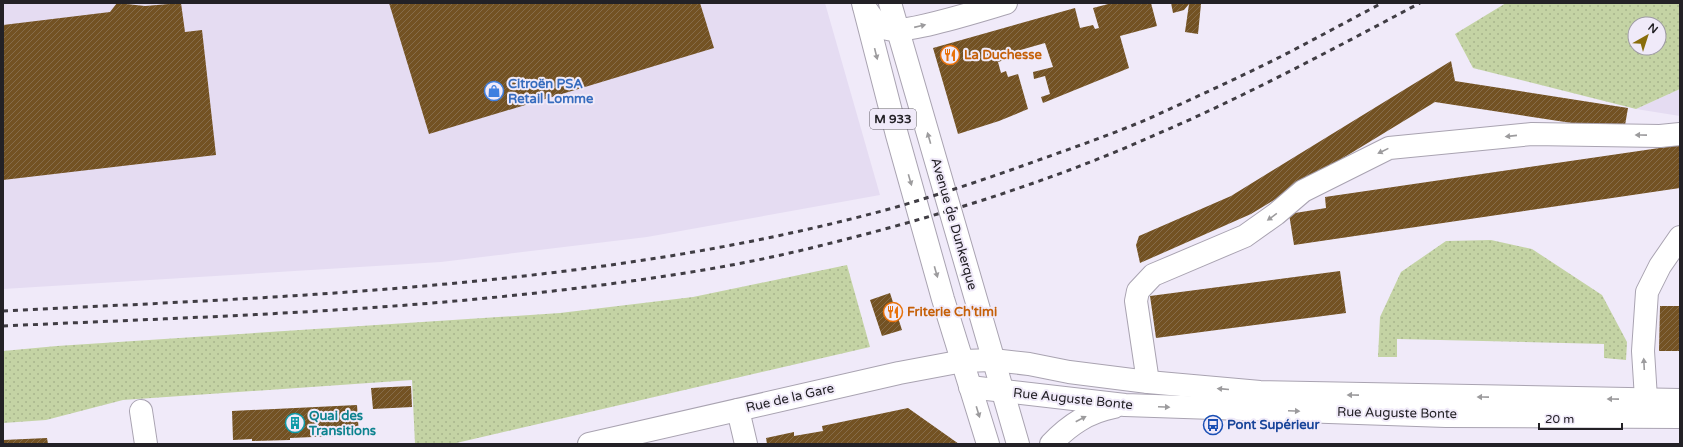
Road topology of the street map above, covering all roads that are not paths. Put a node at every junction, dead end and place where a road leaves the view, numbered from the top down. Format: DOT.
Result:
graph roads {
  1 [pos="890,3"];
  2 [pos="1006,3"];
  3 [pos="863,5"];
  4 [pos="898,31"];
  5 [pos="1680,134"];
  6 [pos="1680,237"];
  7 [pos="993,360"];
  8 [pos="963,361"];
  9 [pos="1148,382"];
  10 [pos="970,387"];
  11 [pos="1002,391"];
  12 [pos="1680,400"];
  13 [pos="1125,405"];
  14 [pos="1647,408"];
  15 [pos="140,410"];
  16 [pos="738,410"];
  17 [pos="1680,418"];
  18 [pos="146,444"];
  19 [pos="588,444"];
  20 [pos="746,444"];
  21 [pos="988,444"];
  22 [pos="1018,444"];
  23 [pos="1051,444"];
  1 -- 4 [label="street, Avenue de Dunkerque / M 933"];
  4 -- 2 [label="street, one-way"];
  3 -- 4 [label="street"];
  3 -- 8 [label="street, M 933, one-way"];
  7 -- 4 [label="street, Avenue de Dunkerque / M 933, one-way"];
  5 -- 9 [label="street, one-way"];
  14 -- 6 [label="street, one-way"];
  7 -- 8 [label="street, Rue de la Gare"];
  7 -- 9 [label="street, Rue Auguste Bonte"];
  7 -- 11 [label="street, Avenue de Dunkerque / M 933"];
  8 -- 10 [label="street, M 933"];
  8 -- 16 [label="street, Rue de la Gare"];
  14 -- 9 [label="street, Rue Auguste Bonte, one-way"];
  10 -- 11 [label="street, Rue Auguste Bonte"];
  10 -- 21 [label="street, M 933, one-way"];
  11 -- 13 [label="street, Rue Auguste Bonte"];
  11 -- 22 [label="street, Avenue de Dunkerque / M 933"];
  12 -- 14 [label="street, Rue Auguste Bonte"];
  13 -- 14 [label="street, Rue Auguste Bonte, one-way"];
  23 -- 13 [label="street, one-way"];
  14 -- 17 [label="street, Rue Auguste Bonte"];
  15 -- 18 [label="street"];
  16 -- 19 [label="street, Rue de la Gare"];
  16 -- 20 [label="street"];
}
